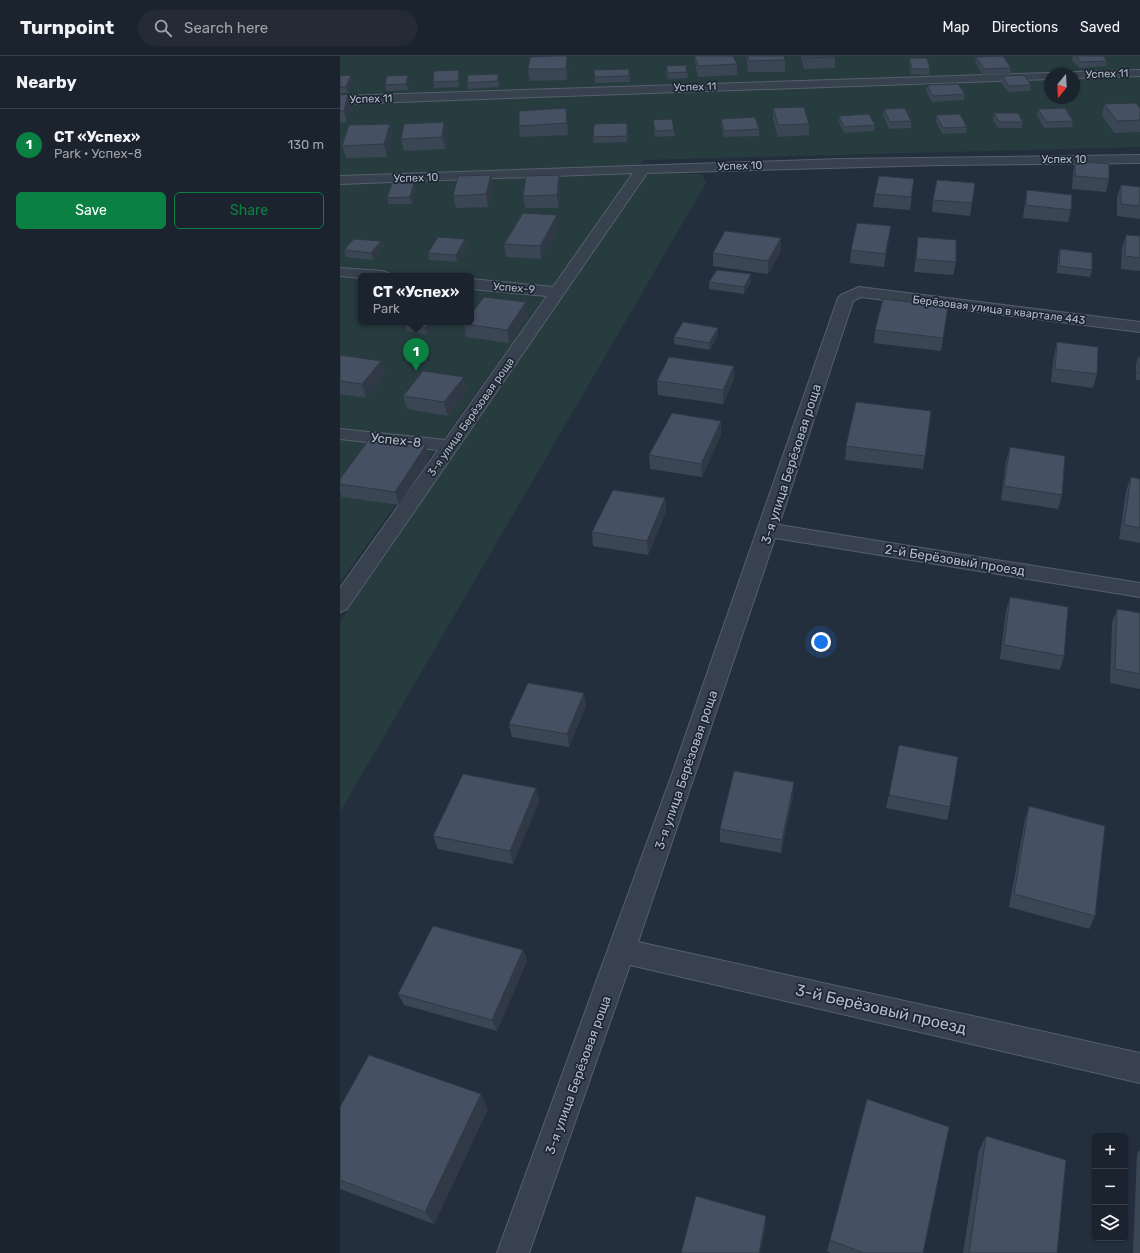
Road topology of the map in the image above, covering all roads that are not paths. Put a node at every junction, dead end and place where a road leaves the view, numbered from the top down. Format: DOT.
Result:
graph roads {
  1 [pos="1140,73"];
  2 [pos="1080,75"];
  3 [pos="1044,76"];
  4 [pos="340,100"];
  5 [pos="1140,159"];
  6 [pos="643,169"];
  7 [pos="340,180"];
  8 [pos="340,272"];
  9 [pos="358,274"];
  10 [pos="474,284"];
  11 [pos="557,292"];
  12 [pos="859,292"];
  13 [pos="1140,328"];
  14 [pos="340,434"];
  15 [pos="452,446"];
  16 [pos="769,530"];
  17 [pos="1140,590"];
  18 [pos="340,604"];
  19 [pos="623,951"];
  20 [pos="1140,1068"];
  21 [pos="513,1253"];
  1 -- 2 [label="street, Успех 11"];
  3 -- 4 [label="street, Успех 11"];
  5 -- 6 [label="street, Успех 10"];
  6 -- 7 [label="street, Успех 10"];
  6 -- 11 [label="street, 3-я улица Берёзовая роща"];
  8 -- 9 [label="street"];
  10 -- 11 [label="street, Успех-9"];
  11 -- 15 [label="street, 3-я улица Берёзовая роща"];
  12 -- 13 [label="street, Берёзовая улица в квартале 443"];
  12 -- 16 [label="street, 3-я улица Берёзовая роща"];
  14 -- 15 [label="street, Успех-8"];
  15 -- 18 [label="street, 3-я улица Берёзовая роща"];
  16 -- 17 [label="street, 2-й Берёзовый проезд"];
  16 -- 19 [label="street, 3-я улица Берёзовая роща"];
  19 -- 20 [label="street, 3-й Берёзовый проезд"];
  19 -- 21 [label="street, 3-я улица Берёзовая роща"];
}
